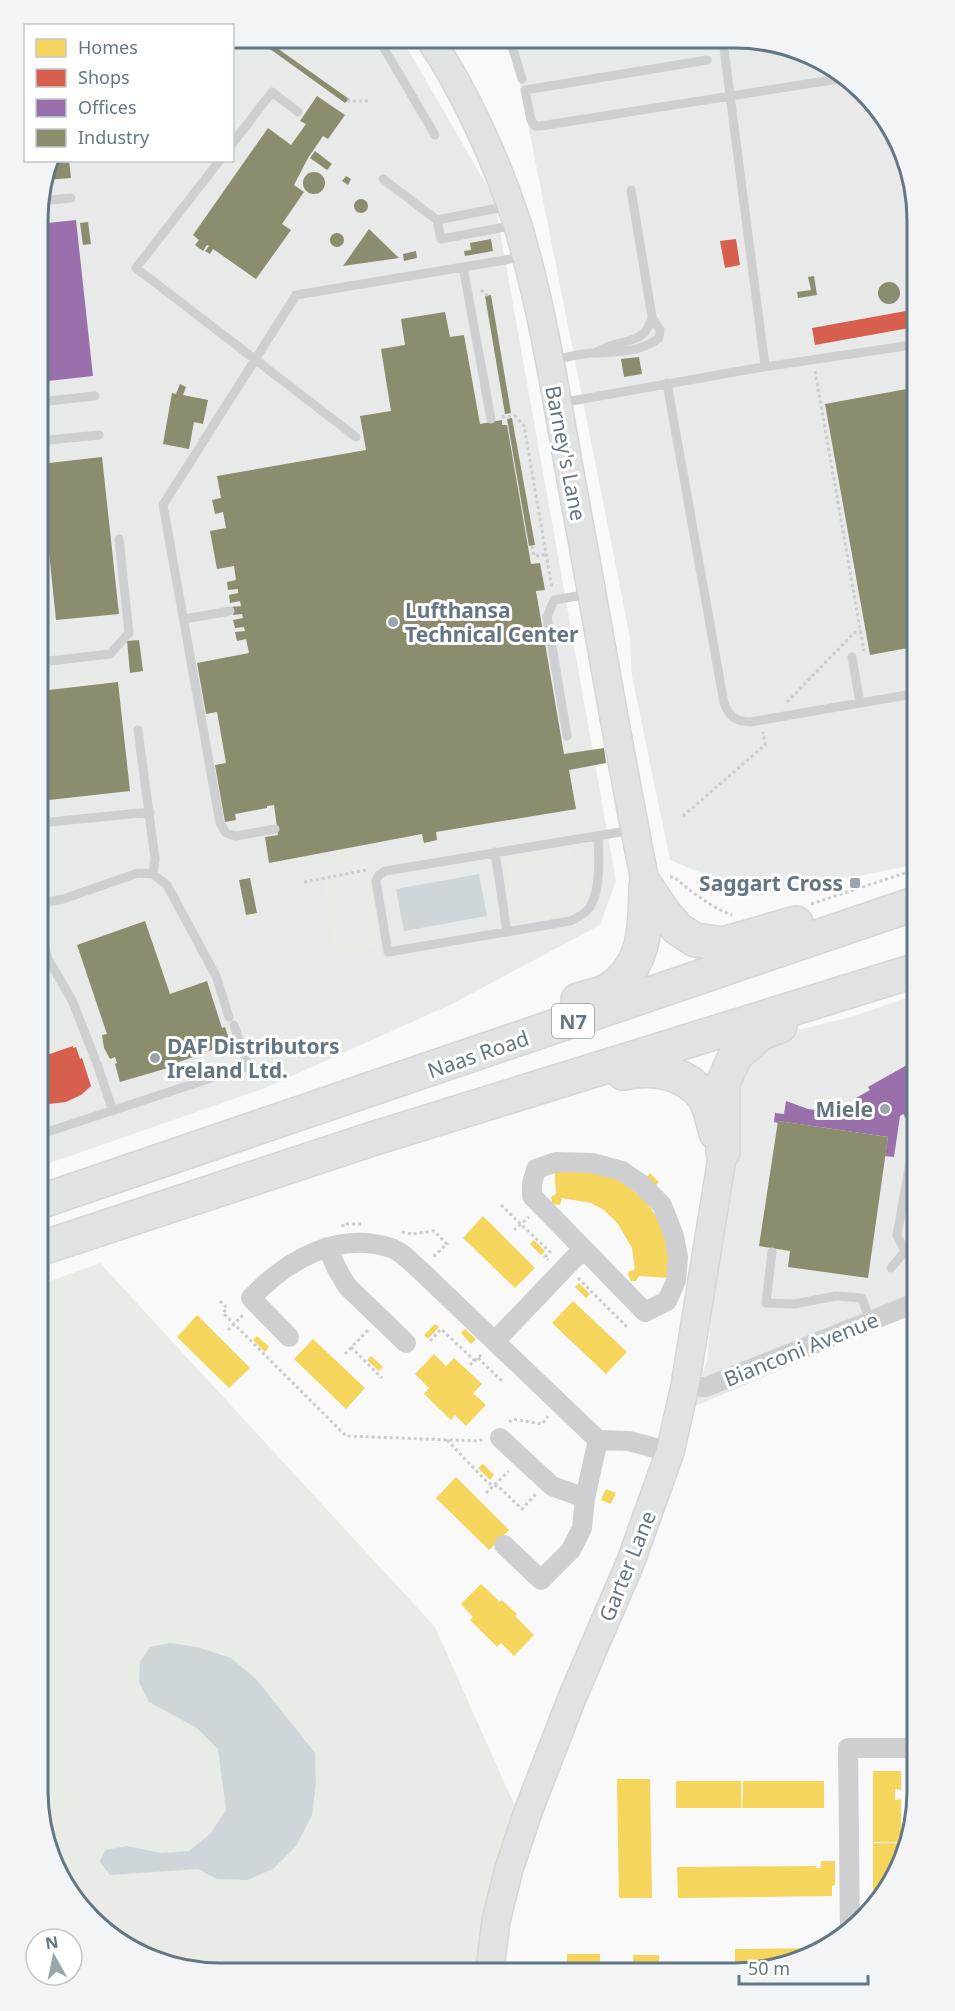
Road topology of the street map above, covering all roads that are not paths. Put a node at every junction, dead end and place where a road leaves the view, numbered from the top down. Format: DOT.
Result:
graph roads {
  1 [pos="383,48"];
  2 [pos="436,48"];
  3 [pos="513,48"];
  4 [pos="724,48"];
  5 [pos="707,60"];
  6 [pos="522,79"];
  7 [pos="834,80"];
  8 [pos="731,96"];
  9 [pos="298,112"];
  10 [pos="435,135"];
  11 [pos="234,141"];
  12 [pos="217,162"];
  13 [pos="383,179"];
  14 [pos="631,190"];
  15 [pos="71,198"];
  16 [pos="49,200"];
  17 [pos="514,215"];
  18 [pos="437,220"];
  19 [pos="525,256"];
  20 [pos="463,267"];
  21 [pos="652,317"];
  22 [pos="907,346"];
  23 [pos="597,352"];
  24 [pos="255,359"];
  25 [pos="549,361"];
  26 [pos="765,366"];
  27 [pos="667,383"];
  28 [pos="95,396"];
  29 [pos="48,401"];
  30 [pos="557,403"];
  31 [pos="491,419"];
  32 [pos="99,435"];
  33 [pos="356,437"];
  34 [pos="48,440"];
  35 [pos="119,539"];
  36 [pos="592,594"];
  37 [pos="230,611"];
  38 [pos="184,619"];
  39 [pos="852,657"];
  40 [pos="48,661"];
  41 [pos="907,695"];
  42 [pos="860,703"];
  43 [pos="138,730"];
  44 [pos="567,736"];
  45 [pos="150,812"];
  46 [pos="48,822"];
  47 [pos="275,829"];
  48 [pos="636,830"];
  49 [pos="598,836"];
  50 [pos="495,852"];
  51 [pos="153,874"];
  52 [pos="645,884"];
  53 [pos="907,894"];
  54 [pos="48,902"];
  55 [pos="907,906"];
  56 [pos="507,932"];
  57 [pos="48,959"];
  58 [pos="907,973"];
  59 [pos="907,974"];
  60 [pos="494,1102"];
  61 [pos="113,1111"];
  62 [pos="48,1132"];
  63 [pos="231,1137"];
  64 [pos="723,1152"];
  65 [pos="907,1179"];
  66 [pos="48,1199"];
  67 [pos="48,1246"];
  68 [pos="327,1247"];
  69 [pos="583,1249"];
  70 [pos="904,1251"];
  71 [pos="907,1251"];
  72 [pos="772,1252"];
  73 [pos="891,1268"];
  74 [pos="907,1306"];
  75 [pos="870,1321"];
  76 [pos="289,1337"];
  77 [pos="495,1341"];
  78 [pos="406,1343"];
  79 [pos="685,1386"];
  80 [pos="497,1433"];
  81 [pos="598,1440"];
  82 [pos="670,1452"];
  83 [pos="585,1498"];
  84 [pos="504,1545"];
  85 [pos="907,1748"];
  86 [pos="851,1917"];
  87 [pos="491,1963"];
  1 -- 10 [label="lane"];
  2 -- 17 [label="street, Barney's Lane"];
  3 -- 6 [label="lane"];
  4 -- 8 [label="lane"];
  5 -- 8 [label="lane"];
  7 -- 8 [label="lane"];
  8 -- 26 [label="lane"];
  9 -- 11 [label="lane"];
  12 -- 24 [label="lane"];
  13 -- 18 [label="lane"];
  14 -- 21 [label="lane"];
  15 -- 16 [label="lane"];
  17 -- 18 [label="lane"];
  17 -- 18 [label="lane"];
  17 -- 19 [label="street, Barney's Lane"];
  19 -- 20 [label="lane"];
  19 -- 25 [label="street, Barney's Lane"];
  20 -- 24 [label="lane"];
  20 -- 31 [label="lane"];
  21 -- 23 [label="lane"];
  21 -- 23 [label="lane"];
  22 -- 26 [label="lane"];
  23 -- 25 [label="lane"];
  24 -- 33 [label="lane"];
  24 -- 38 [label="lane"];
  25 -- 30 [label="street, Barney's Lane"];
  26 -- 27 [label="lane"];
  27 -- 30 [label="lane"];
  27 -- 42 [label="lane"];
  28 -- 29 [label="lane"];
  30 -- 36 [label="street, Barney's Lane"];
  32 -- 34 [label="lane"];
  35 -- 40 [label="lane"];
  36 -- 44 [label="lane"];
  36 -- 48 [label="street, Barney's Lane"];
  37 -- 38 [label="lane"];
  38 -- 47 [label="lane"];
  39 -- 42 [label="lane"];
  41 -- 42 [label="lane"];
  43 -- 45 [label="lane"];
  45 -- 46 [label="lane"];
  45 -- 51 [label="lane"];
  48 -- 49 [label="lane"];
  48 -- 52 [label="street, Barney's Lane"];
  49 -- 50 [label="lane"];
  49 -- 56 [label="lane"];
  50 -- 56 [label="lane"];
  50 -- 56 [label="lane"];
  51 -- 54 [label="lane"];
  51 -- 61 [label="lane"];
  52 -- 53 [label="highway"];
  52 -- 63 [label="highway, N7"];
  55 -- 63 [label="highway, Naas Road / N7"];
  57 -- 61 [label="lane"];
  58 -- 60 [label="highway, N7"];
  59 -- 64 [label="highway, N7"];
  60 -- 64 [label="highway, N7"];
  60 -- 67 [label="highway, N7"];
  61 -- 62 [label="lane"];
  63 -- 66 [label="highway, Naas Road / N7"];
  64 -- 79 [label="street, Garter Lane"];
  65 -- 70 [label="lane"];
  68 -- 76 [label="street"];
  68 -- 77 [label="street"];
  68 -- 78 [label="street"];
  69 -- 69 [label="street"];
  69 -- 77 [label="street"];
  70 -- 71 [label="lane"];
  70 -- 73 [label="lane"];
  72 -- 75 [label="lane"];
  74 -- 75 [label="street, Bianconi Avenue"];
  75 -- 79 [label="street, Bianconi Avenue"];
  77 -- 81 [label="street"];
  79 -- 82 [label="street, Garter Lane"];
  80 -- 83 [label="street"];
  81 -- 82 [label="street"];
  81 -- 83 [label="street"];
  82 -- 87 [label="street, Garter Lane"];
  83 -- 84 [label="street"];
  85 -- 86 [label="street"];
}
